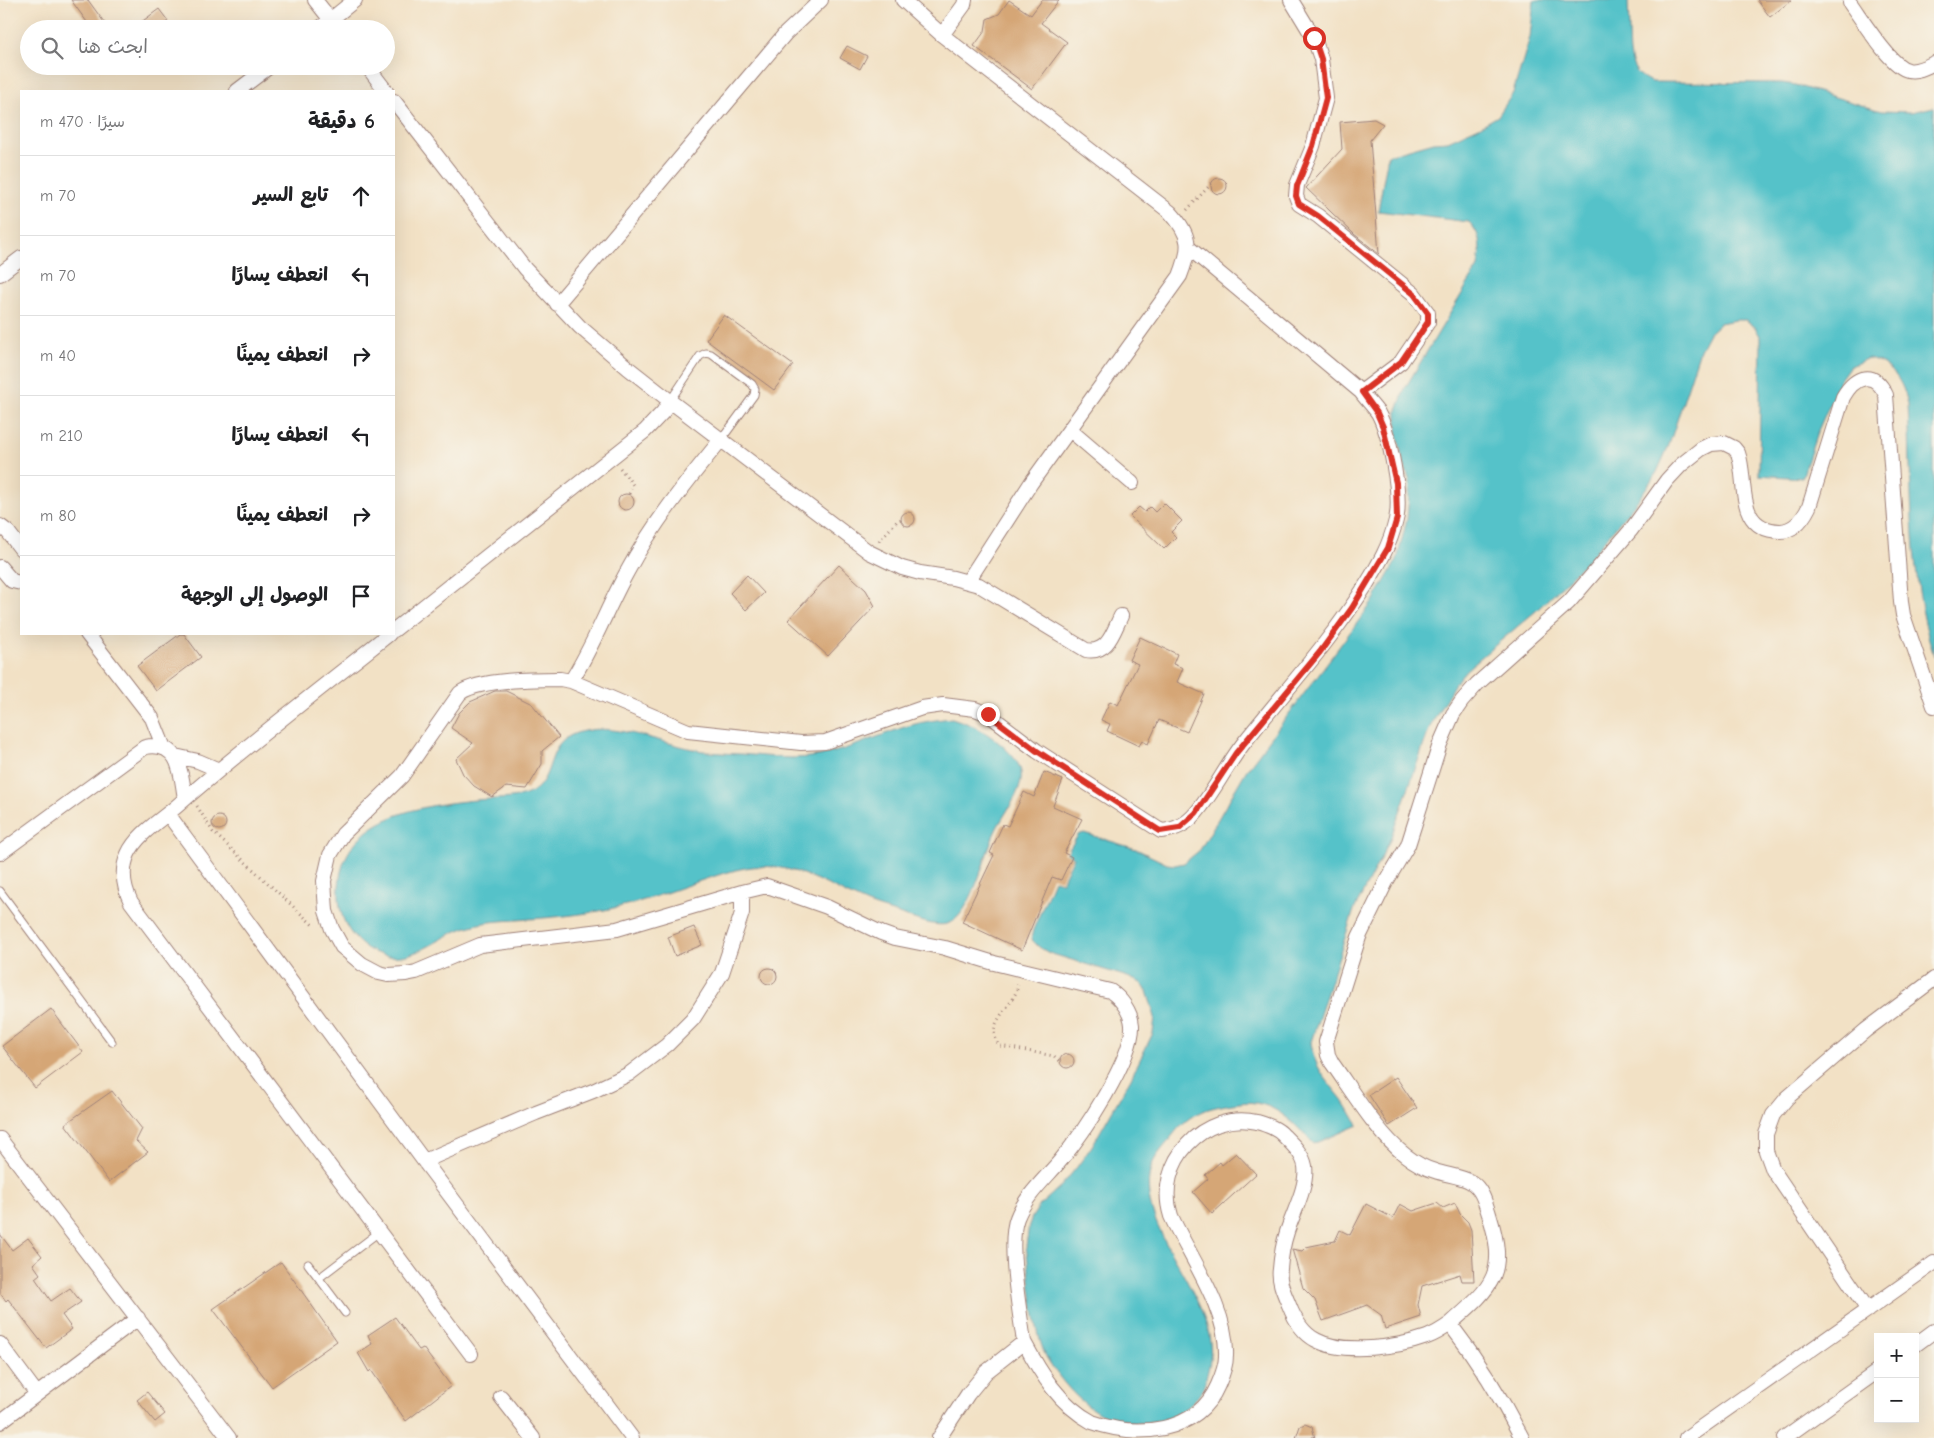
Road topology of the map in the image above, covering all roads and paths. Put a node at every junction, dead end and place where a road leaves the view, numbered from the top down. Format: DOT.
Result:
graph roads {
  1 [pos="315,0"];
  2 [pos="355,0"];
  3 [pos="821,0"];
  4 [pos="903,0"];
  5 [pos="965,0"];
  6 [pos="1290,0"];
  7 [pos="1850,3"];
  8 [pos="331,20"];
  9 [pos="338,20"];
  10 [pos="942,35"];
  11 [pos="1934,63"];
  12 [pos="258,75"];
  13 [pos="374,75"];
  14 [pos="239,90"];
  15 [pos="385,90"];
  16 [pos="395,102"];
  17 [pos="1212,183"];
  18 [pos="1178,221"];
  19 [pos="1189,248"];
  20 [pos="20,259"];
  21 [pos="0,274"];
  22 [pos="557,304"];
  23 [pos="1362,392"];
  24 [pos="670,401"];
  25 [pos="1070,430"];
  26 [pos="720,441"];
  27 [pos="612,457"];
  28 [pos="1132,483"];
  29 [pos="629,494"];
  30 [pos="902,519"];
  31 [pos="0,526"];
  32 [pos="20,548"];
  33 [pos="869,552"];
  34 [pos="0,567"];
  35 [pos="968,581"];
  36 [pos="20,584"];
  37 [pos="1121,616"];
  38 [pos="395,629"];
  39 [pos="91,635"];
  40 [pos="388,635"];
  41 [pos="571,681"];
  42 [pos="1934,706"];
  43 [pos="170,752"];
  44 [pos="219,770"];
  45 [pos="187,797"];
  46 [pos="168,814"];
  47 [pos="207,820"];
  48 [pos="212,822"];
  49 [pos="0,853"];
  50 [pos="0,891"];
  51 [pos="742,892"];
  52 [pos="335,934"];
  53 [pos="1020,970"];
  54 [pos="1934,979"];
  55 [pos="112,1042"];
  56 [pos="1060,1062"];
  57 [pos="0,1139"];
  58 [pos="424,1162"];
  59 [pos="379,1232"];
  60 [pos="1934,1263"];
  61 [pos="308,1264"];
  62 [pos="319,1278"];
  63 [pos="1868,1310"];
  64 [pos="345,1313"];
  65 [pos="138,1318"];
  66 [pos="1450,1324"];
  67 [pos="1934,1331"];
  68 [pos="1919,1341"];
  69 [pos="1024,1342"];
  70 [pos="0,1344"];
  71 [pos="471,1354"];
  72 [pos="5,1360"];
  73 [pos="1874,1374"];
  74 [pos="37,1394"];
  75 [pos="501,1397"];
  76 [pos="0,1422"];
  77 [pos="229,1438"];
  78 [pos="533,1438"];
  79 [pos="632,1438"];
  80 [pos="938,1438"];
  81 [pos="1522,1438"];
  82 [pos="1686,1438"];
  83 [pos="1784,1438"];
  1 -- 8 [label="street"];
  2 -- 9 [label="street"];
  3 -- 22 [label="street"];
  4 -- 10 [label="street"];
  5 -- 10 [label="street"];
  6 -- 23 [label="street"];
  7 -- 11 [label="street"];
  10 -- 18 [label="street"];
  12 -- 14 [label="street"];
  13 -- 15 [label="street"];
  16 -- 22 [label="street"];
  17 -- 18 [label="path"];
  18 -- 19 [label="street"];
  19 -- 23 [label="street"];
  19 -- 25 [label="street"];
  20 -- 21 [label="street"];
  22 -- 24 [label="street"];
  23 -- 41 [label="street"];
  24 -- 26 [label="street"];
  24 -- 26 [label="lane"];
  24 -- 27 [label="street"];
  25 -- 28 [label="street"];
  25 -- 35 [label="street"];
  26 -- 33 [label="street"];
  26 -- 41 [label="street"];
  27 -- 29 [label="path"];
  27 -- 38 [label="street"];
  30 -- 33 [label="path"];
  31 -- 32 [label="street"];
  33 -- 35 [label="street"];
  34 -- 36 [label="street"];
  35 -- 37 [label="street"];
  39 -- 43 [label="street"];
  40 -- 44 [label="street"];
  41 -- 52 [label="street"];
  42 -- 66 [label="street"];
  43 -- 44 [label="street"];
  43 -- 45 [label="street"];
  43 -- 49 [label="street"];
  44 -- 45 [label="street"];
  45 -- 46 [label="street"];
  45 -- 47 [label="path"];
  46 -- 58 [label="street"];
  46 -- 59 [label="street"];
  47 -- 48 [label="path"];
  47 -- 52 [label="path"];
  50 -- 55 [label="lane"];
  51 -- 52 [label="street"];
  51 -- 53 [label="street"];
  51 -- 58 [label="street"];
  53 -- 56 [label="path"];
  53 -- 69 [label="street"];
  54 -- 63 [label="street"];
  57 -- 65 [label="street"];
  58 -- 79 [label="street"];
  59 -- 62 [label="lane"];
  59 -- 71 [label="street"];
  60 -- 63 [label="street"];
  61 -- 62 [label="lane"];
  62 -- 64 [label="lane"];
  63 -- 82 [label="street"];
  65 -- 74 [label="street"];
  65 -- 77 [label="street"];
  66 -- 69 [label="street"];
  66 -- 81 [label="street"];
  67 -- 68 [label="street"];
  69 -- 80 [label="street"];
  70 -- 72 [label="street"];
  72 -- 74 [label="street"];
  73 -- 83 [label="street"];
  74 -- 76 [label="street"];
  75 -- 78 [label="street"];
}
